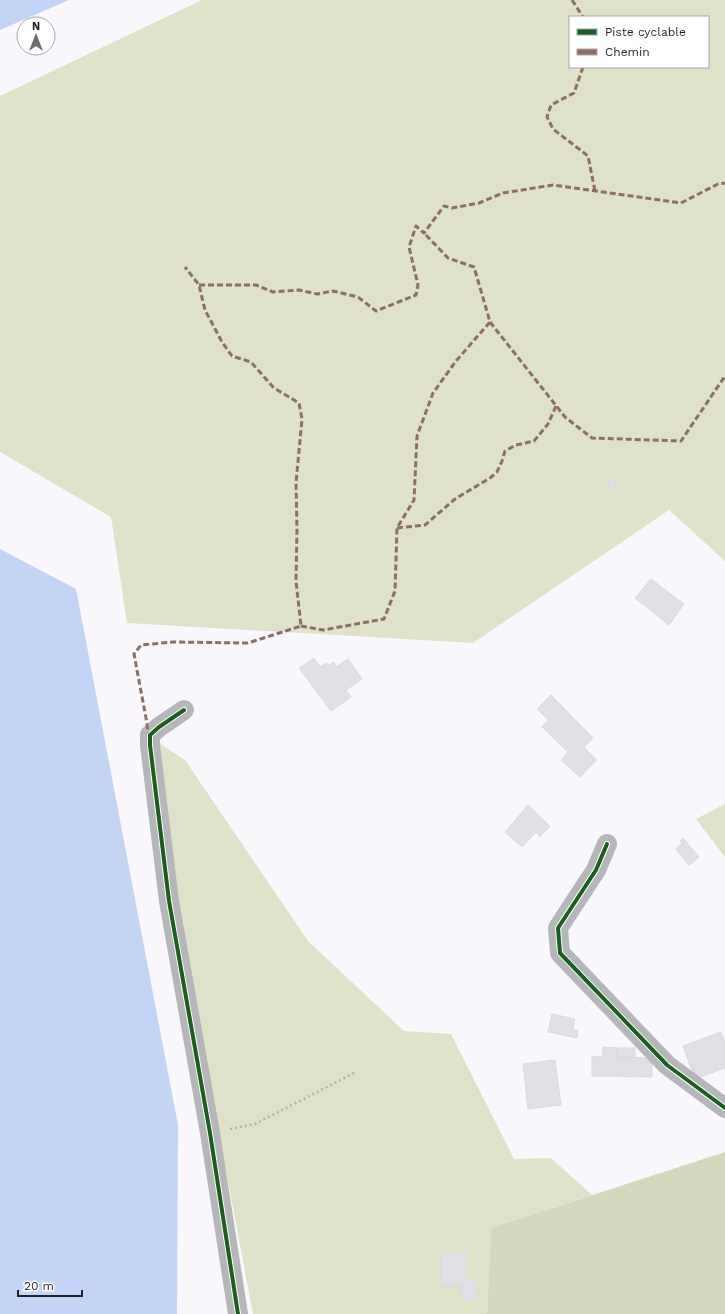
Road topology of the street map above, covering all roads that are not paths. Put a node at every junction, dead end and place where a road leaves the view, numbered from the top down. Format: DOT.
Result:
graph roads {
  1 [pos="184,710"];
  2 [pos="607,844"];
  3 [pos="725,1108"];
  4 [pos="238,1314"];
  1 -- 4 [label="street"];
  2 -- 3 [label="street"];
}
